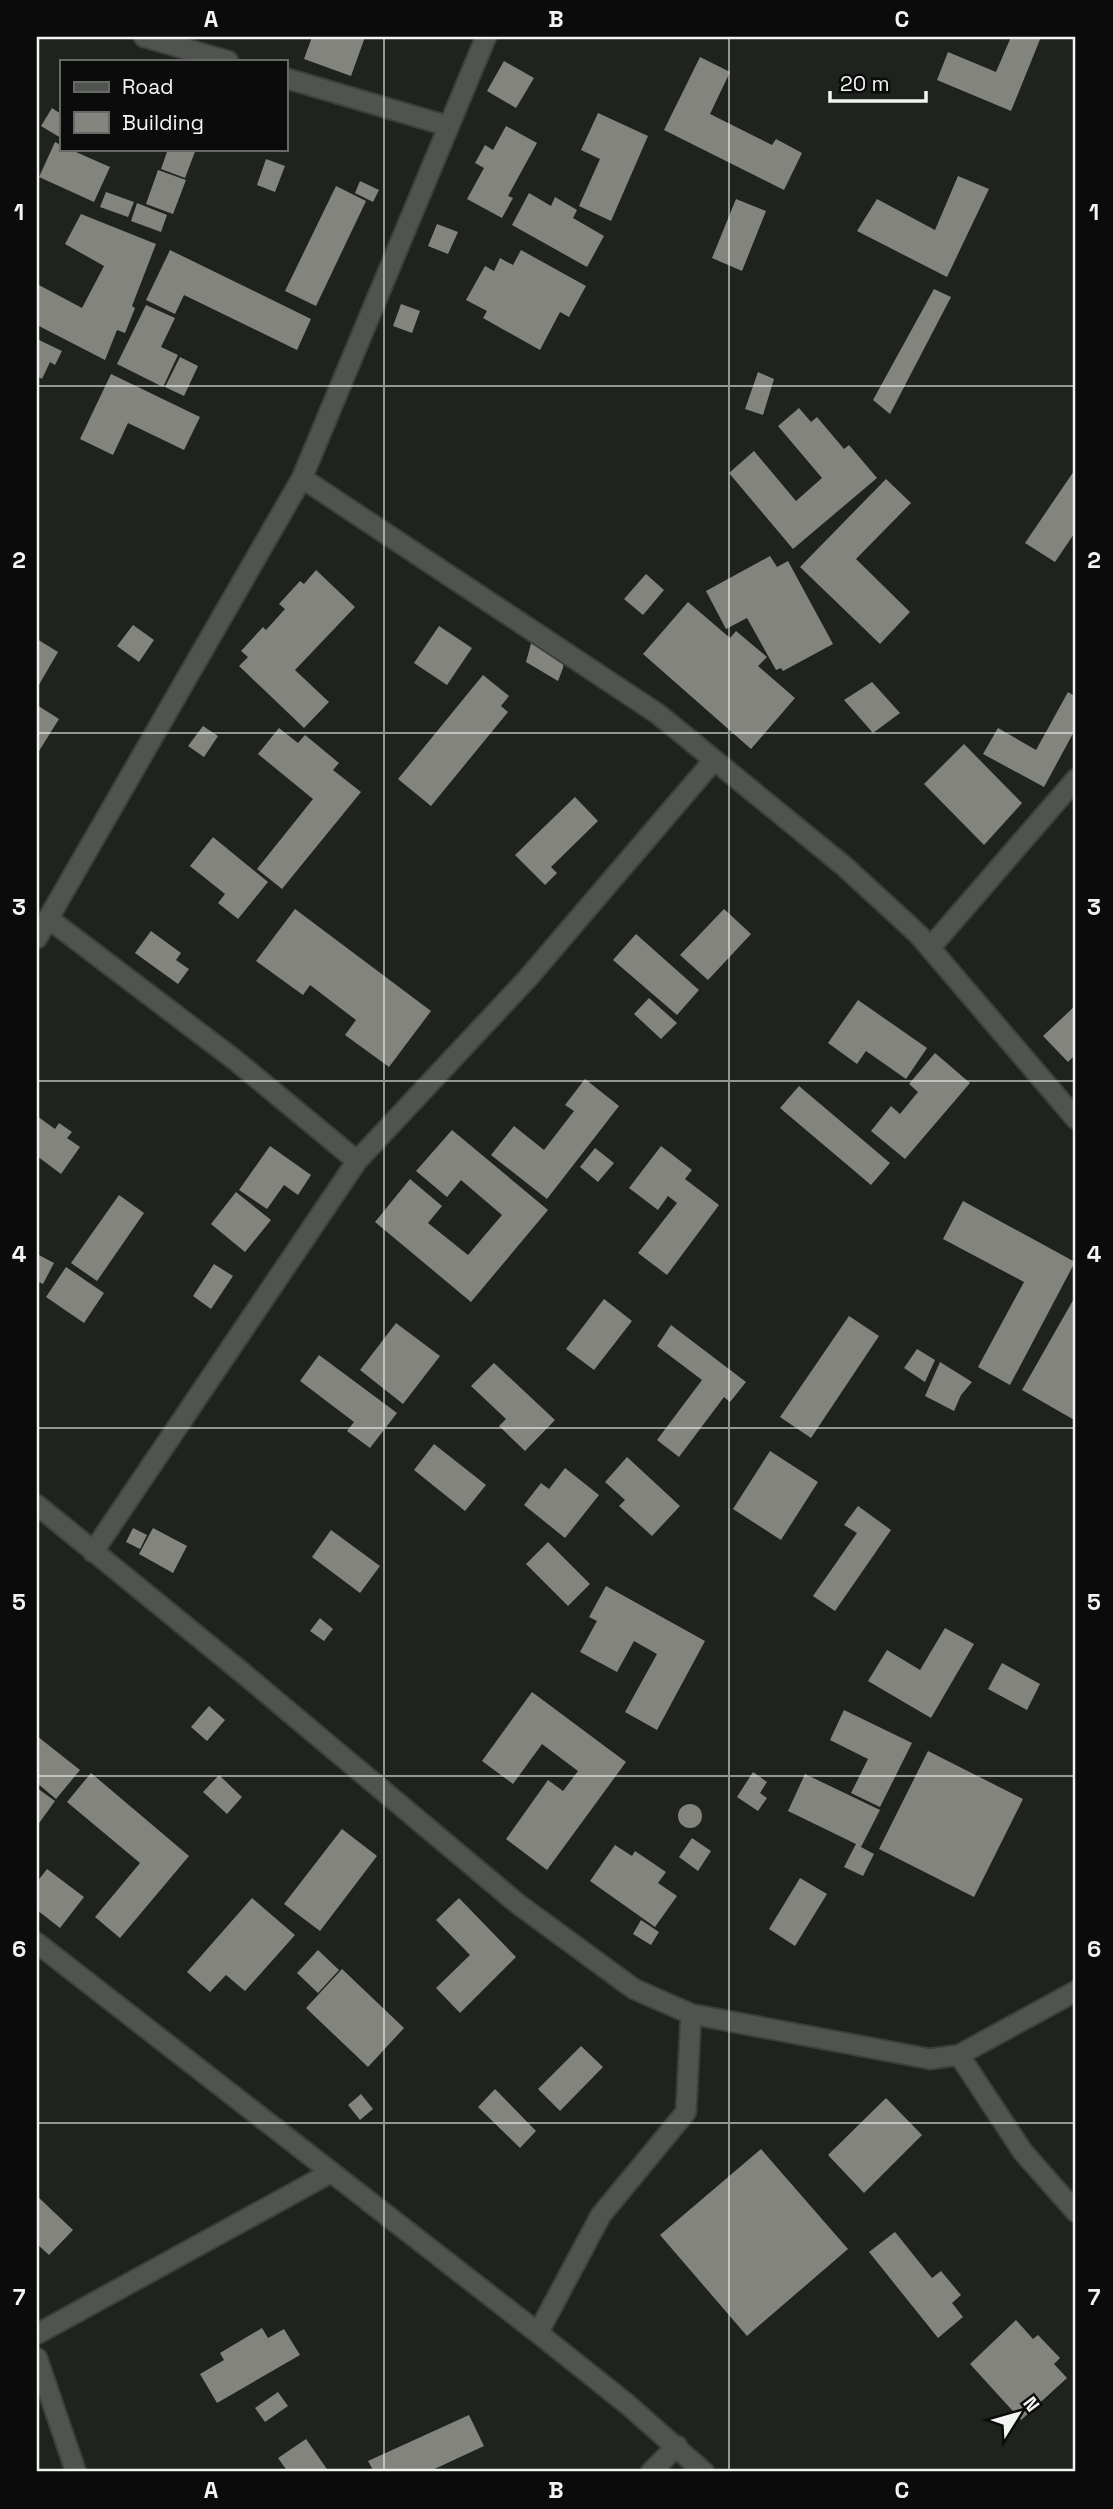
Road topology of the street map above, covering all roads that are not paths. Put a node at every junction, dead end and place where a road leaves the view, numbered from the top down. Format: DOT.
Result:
graph roads {
  1 [pos="144,37"];
  2 [pos="486,37"];
  3 [pos="224,60"];
  4 [pos="287,79"];
  5 [pos="449,126"];
  6 [pos="302,478"];
  7 [pos="714,760"];
  8 [pos="1076,779"];
  9 [pos="49,919"];
  10 [pos="37,938"];
  11 [pos="930,948"];
  12 [pos="1076,1119"];
  13 [pos="357,1161"];
  14 [pos="37,1505"];
  15 [pos="93,1552"];
  16 [pos="37,1943"];
  17 [pos="1076,1991"];
  18 [pos="691,2014"];
  19 [pos="959,2055"];
  20 [pos="330,2172"];
  21 [pos="1076,2212"];
  22 [pos="538,2333"];
  23 [pos="37,2334"];
  24 [pos="37,2358"];
  25 [pos="677,2446"];
  26 [pos="76,2472"];
  27 [pos="652,2472"];
  28 [pos="704,2472"];
  1 -- 3 [label="street"];
  2 -- 5 [label="street"];
  4 -- 5 [label="street"];
  5 -- 6 [label="street"];
  6 -- 7 [label="street"];
  6 -- 9 [label="street"];
  7 -- 11 [label="street"];
  7 -- 13 [label="street"];
  8 -- 11 [label="street"];
  9 -- 10 [label="street"];
  9 -- 13 [label="street"];
  11 -- 12 [label="street"];
  13 -- 15 [label="street"];
  14 -- 15 [label="street"];
  15 -- 18 [label="street"];
  16 -- 20 [label="street"];
  17 -- 19 [label="street"];
  18 -- 19 [label="street"];
  18 -- 22 [label="street"];
  19 -- 21 [label="street"];
  20 -- 22 [label="street"];
  20 -- 23 [label="street"];
  22 -- 25 [label="street"];
  24 -- 26 [label="street"];
  25 -- 27 [label="street"];
  25 -- 28 [label="street"];
}
